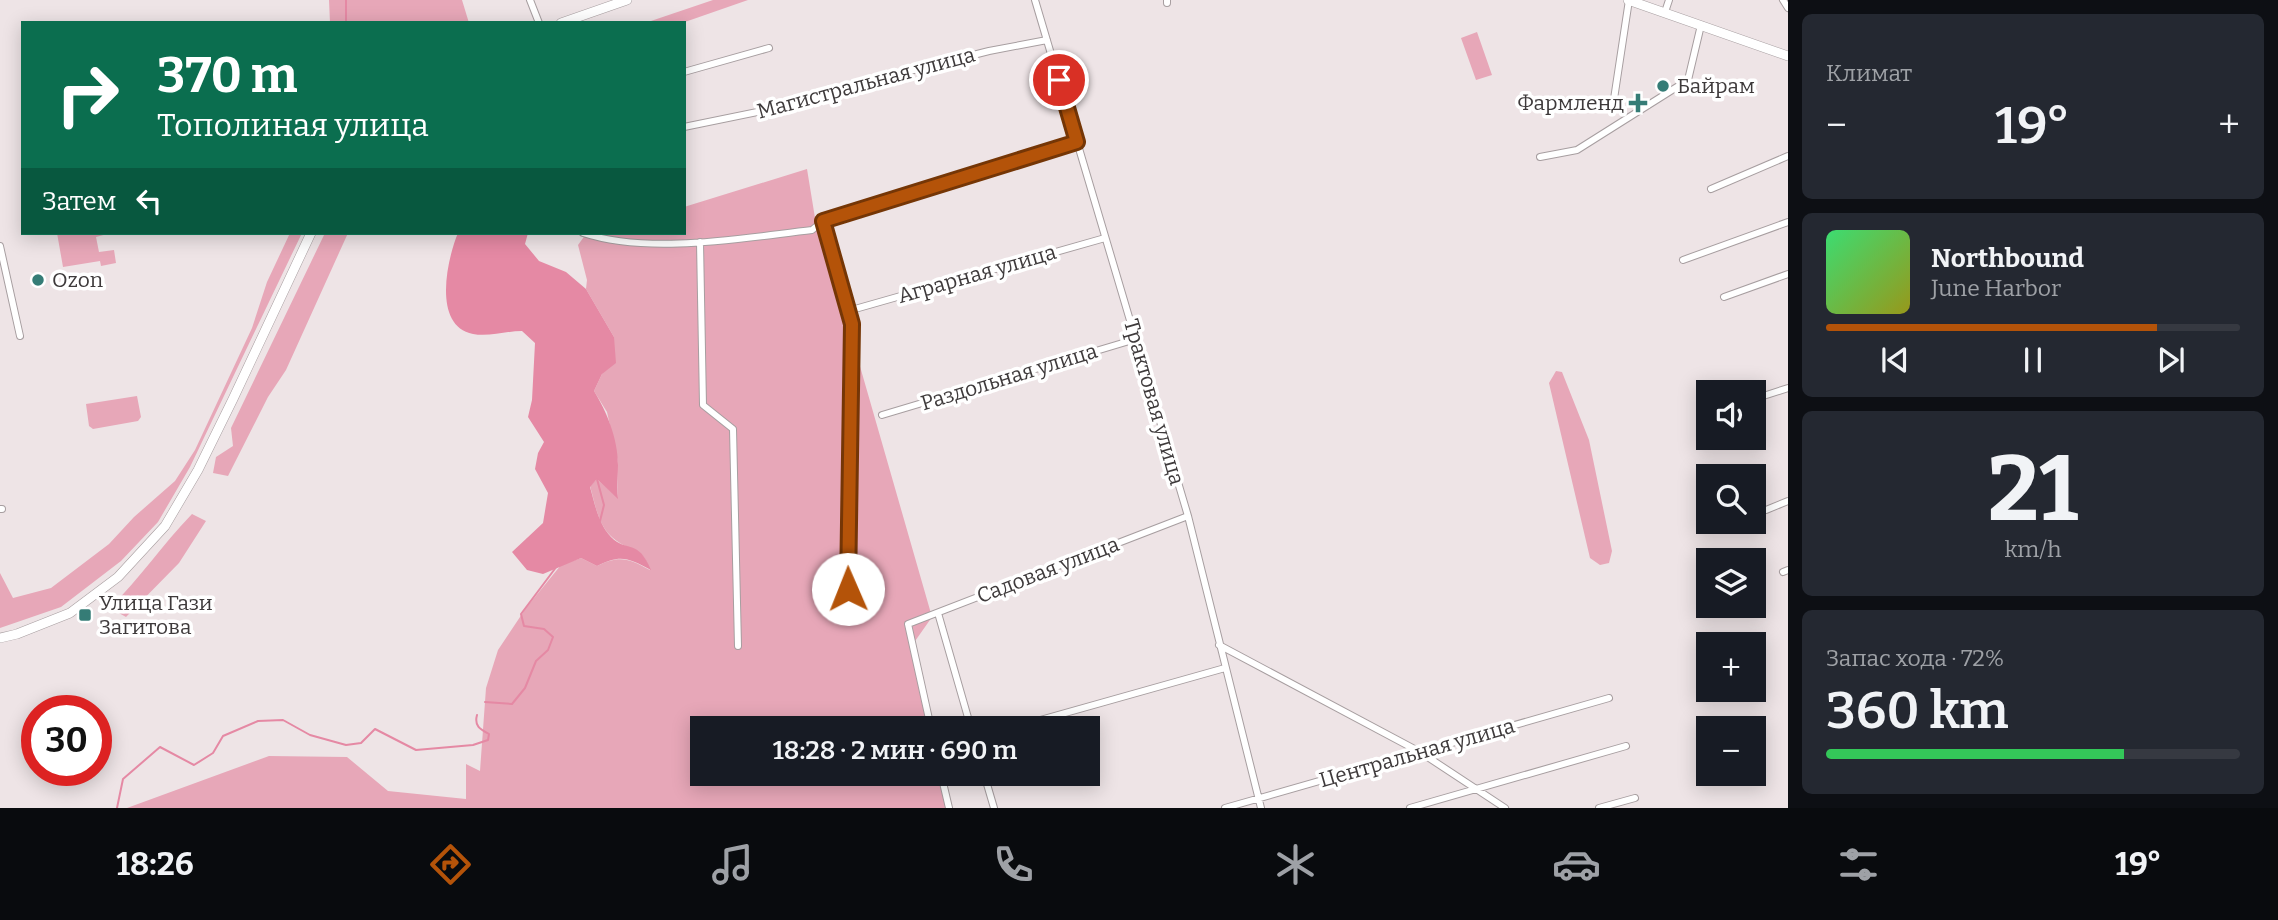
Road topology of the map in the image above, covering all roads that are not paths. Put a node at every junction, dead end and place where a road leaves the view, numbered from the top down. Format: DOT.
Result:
graph roads {
  1 [pos="530,0"];
  2 [pos="627,0"];
  3 [pos="1035,0"];
  4 [pos="1629,0"];
  5 [pos="1669,0"];
  6 [pos="1783,0"];
  7 [pos="1788,8"];
  8 [pos="1664,12"];
  9 [pos="538,21"];
  10 [pos="567,21"];
  11 [pos="1701,25"];
  12 [pos="1047,40"];
  13 [pos="769,48"];
  14 [pos="1788,56"];
  15 [pos="686,71"];
  16 [pos="1614,99"];
  17 [pos="686,127"];
  18 [pos="1077,142"];
  19 [pos="1788,156"];
  20 [pos="1540,157"];
  21 [pos="1711,189"];
  22 [pos="823,221"];
  23 [pos="1788,222"];
  24 [pos="311,235"];
  25 [pos="592,235"];
  26 [pos="1105,238"];
  27 [pos="700,242"];
  28 [pos="0,246"];
  29 [pos="1683,261"];
  30 [pos="1788,274"];
  31 [pos="1724,297"];
  32 [pos="848,311"];
  33 [pos="20,336"];
  34 [pos="1136,339"];
  35 [pos="1788,388"];
  36 [pos="1766,395"];
  37 [pos="882,415"];
  38 [pos="1788,502"];
  39 [pos="1766,510"];
  40 [pos="1188,516"];
  41 [pos="849,605"];
  42 [pos="938,613"];
  43 [pos="0,638"];
  44 [pos="1219,645"];
  45 [pos="738,646"];
  46 [pos="1225,668"];
  47 [pos="1609,698"];
  48 [pos="928,716"];
  49 [pos="968,716"];
  50 [pos="1055,716"];
  51 [pos="1626,746"];
  52 [pos="1420,752"];
  53 [pos="943,786"];
  54 [pos="988,786"];
  55 [pos="1476,789"];
  56 [pos="1635,798"];
  57 [pos="1258,799"];
  58 [pos="948,808"];
  59 [pos="994,808"];
  60 [pos="1225,808"];
  61 [pos="1261,808"];
  62 [pos="1410,808"];
  63 [pos="1505,808"];
  64 [pos="1599,808"];
  1 -- 9 [label="street"];
  2 -- 10 [label="main road"];
  3 -- 12 [label="street, Трактовая улица"];
  4 -- 8 [label="main road"];
  4 -- 16 [label="street"];
  5 -- 8 [label="street"];
  6 -- 7 [label="street"];
  8 -- 11 [label="main road"];
  11 -- 14 [label="main road"];
  11 -- 20 [label="street"];
  12 -- 17 [label="street, Магистральная улица"];
  12 -- 18 [label="street, Трактовая улица"];
  13 -- 15 [label="street"];
  18 -- 22 [label="street"];
  18 -- 26 [label="street, Трактовая улица"];
  19 -- 21 [label="street"];
  22 -- 27 [label="street"];
  22 -- 32 [label="street"];
  23 -- 29 [label="street"];
  24 -- 43 [label="main road"];
  25 -- 27 [label="street"];
  26 -- 32 [label="street, Аграрная улица"];
  26 -- 34 [label="street, Трактовая улица"];
  27 -- 45 [label="street"];
  28 -- 33 [label="street"];
  30 -- 31 [label="street"];
  32 -- 41 [label="street"];
  34 -- 37 [label="street, Раздольная улица"];
  34 -- 40 [label="street, Трактовая улица"];
  35 -- 36 [label="street"];
  38 -- 39 [label="street"];
  40 -- 42 [label="street, Садовая улица"];
  40 -- 44 [label="street, Трактовая улица"];
  42 -- 48 [label="street, Садовая улица"];
  42 -- 49 [label="street"];
  44 -- 46 [label="street, Трактовая улица"];
  44 -- 52 [label="street"];
  46 -- 50 [label="street"];
  46 -- 57 [label="street, Трактовая улица"];
  47 -- 52 [label="street, Центральная улица"];
  51 -- 55 [label="street"];
  52 -- 55 [label="street"];
  52 -- 57 [label="street, Центральная улица"];
  53 -- 58 [label="street"];
  54 -- 59 [label="street"];
  55 -- 62 [label="street"];
  55 -- 63 [label="street"];
  56 -- 64 [label="street"];
  57 -- 60 [label="street, Центральная улица"];
  57 -- 61 [label="street, Трактовая улица"];
}
